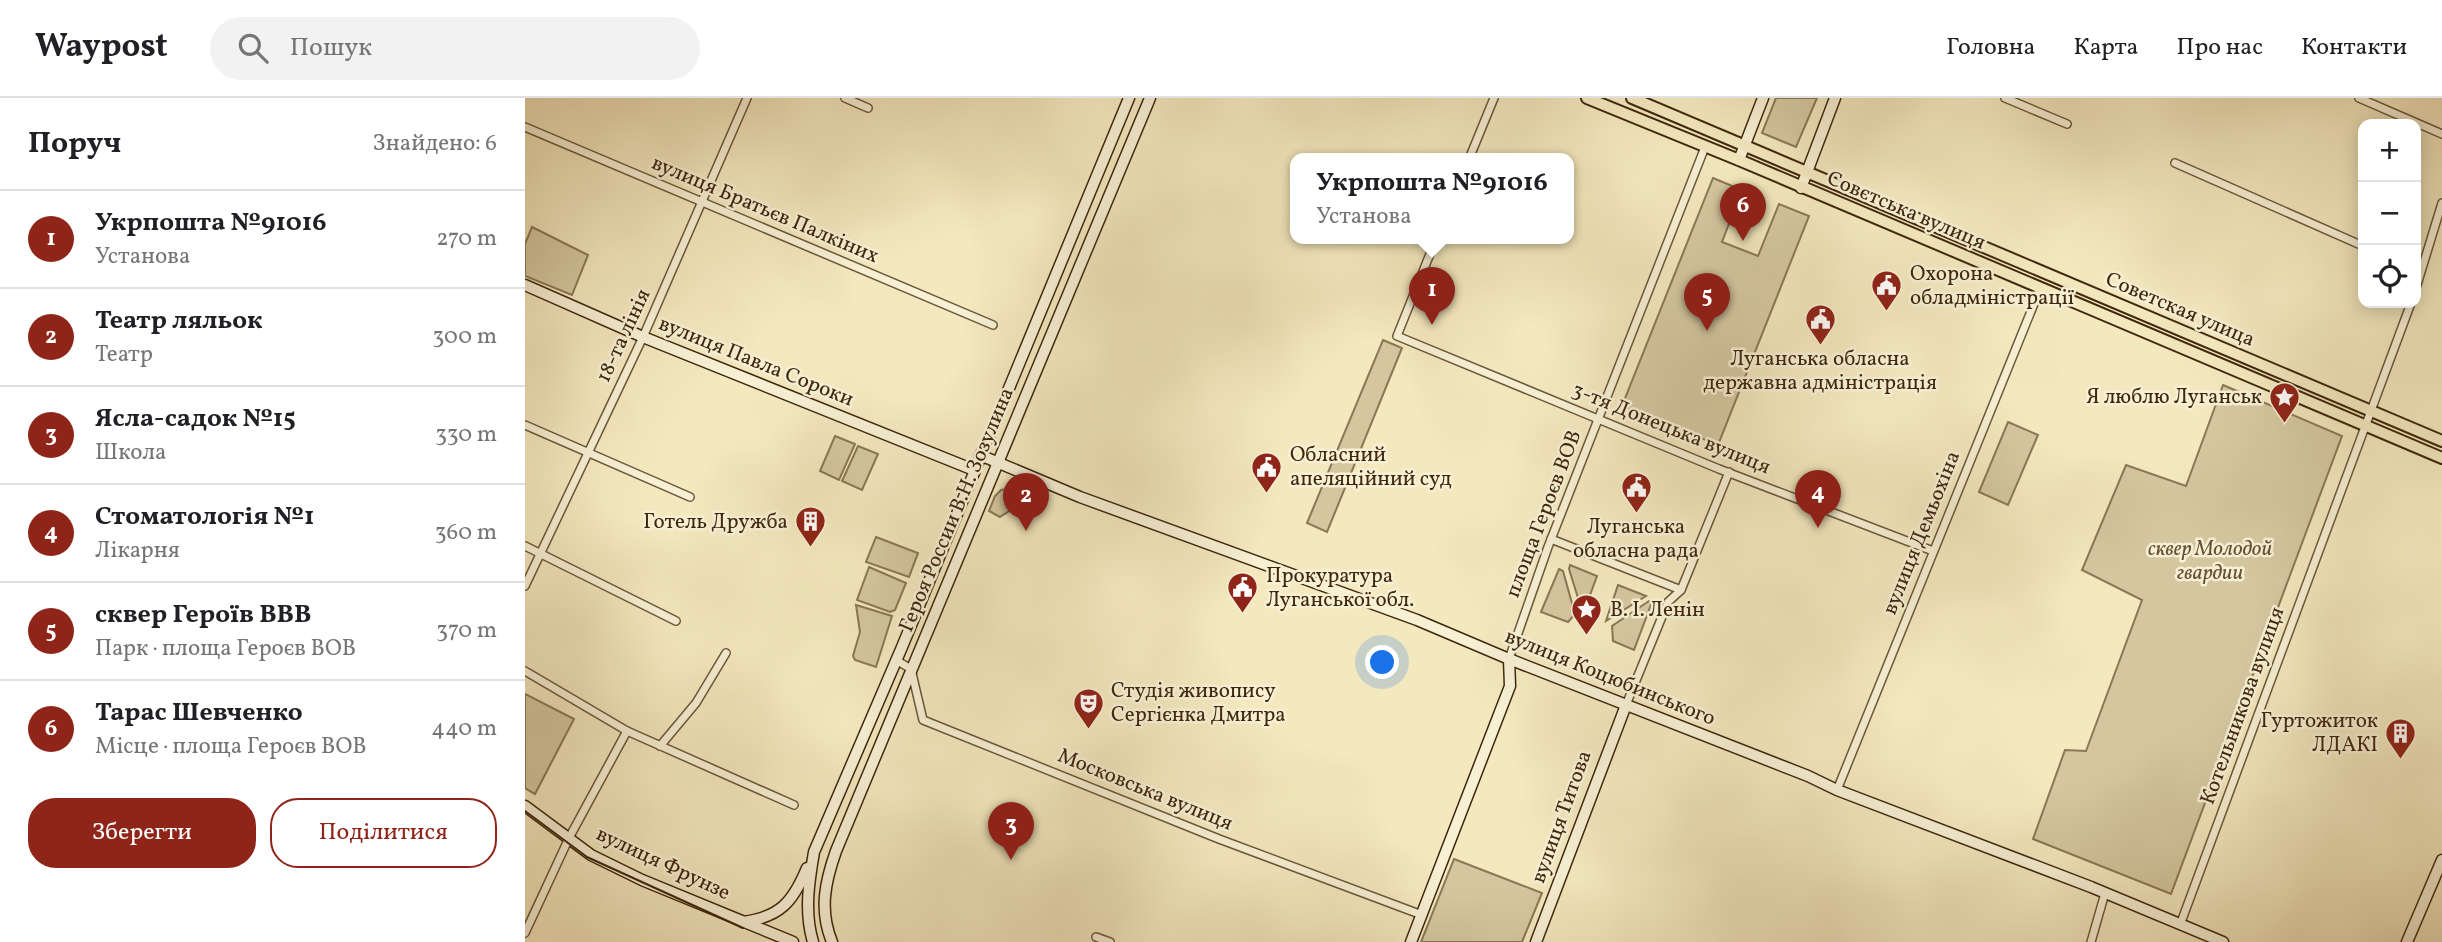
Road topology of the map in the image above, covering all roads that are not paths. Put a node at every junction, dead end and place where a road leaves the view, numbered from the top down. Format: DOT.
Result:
graph roads {
  1 [pos="747,98"];
  2 [pos="845,98"];
  3 [pos="1129,98"];
  4 [pos="1150,98"];
  5 [pos="1495,98"];
  6 [pos="1587,98"];
  7 [pos="1632,98"];
  8 [pos="1763,98"];
  9 [pos="1835,98"];
  10 [pos="2005,98"];
  11 [pos="2360,98"];
  12 [pos="868,108"];
  13 [pos="2067,124"];
  14 [pos="525,127"];
  15 [pos="2442,134"];
  16 [pos="1743,146"];
  17 [pos="1705,147"];
  18 [pos="1472,153"];
  19 [pos="1739,160"];
  20 [pos="2175,163"];
  21 [pos="1806,172"];
  22 [pos="1801,188"];
  23 [pos="702,202"];
  24 [pos="2442,202"];
  25 [pos="1434,244"];
  26 [pos="2361,245"];
  27 [pos="2421,261"];
  28 [pos="525,285"];
  29 [pos="2040,289"];
  30 [pos="2409,308"];
  31 [pos="993,324"];
  32 [pos="643,337"];
  33 [pos="2371,412"];
  34 [pos="1598,419"];
  35 [pos="525,425"];
  36 [pos="2366,425"];
  37 [pos="2442,441"];
  38 [pos="589,453"];
  39 [pos="980,456"];
  40 [pos="2442,457"];
  41 [pos="998,463"];
  42 [pos="974,470"];
  43 [pos="1729,472"];
  44 [pos="690,497"];
  45 [pos="1551,539"];
  46 [pos="525,546"];
  47 [pos="1933,551"];
  48 [pos="541,554"];
  49 [pos="525,586"];
  50 [pos="1681,590"];
  51 [pos="676,621"];
  52 [pos="726,653"];
  53 [pos="1509,659"];
  54 [pos="896,660"];
  55 [pos="911,669"];
  56 [pos="525,671"];
  57 [pos="1626,705"];
  58 [pos="627,731"];
  59 [pos="660,746"];
  60 [pos="1837,790"];
  61 [pos="794,805"];
  62 [pos="525,806"];
  63 [pos="569,838"];
  64 [pos="814,852"];
  65 [pos="2442,860"];
  66 [pos="2105,893"];
  67 [pos="1422,915"];
  68 [pos="743,922"];
  69 [pos="2180,925"];
  70 [pos="525,933"];
  71 [pos="1096,937"];
  72 [pos="793,942"];
  73 [pos="813,942"];
  74 [pos="832,942"];
  75 [pos="1110,942"];
  76 [pos="1411,942"];
  77 [pos="1536,942"];
  78 [pos="2091,942"];
  79 [pos="2223,942"];
  80 [pos="2407,942"];
  1 -- 23 [label="street, 18-та лінія"];
  2 -- 12 [label="street"];
  3 -- 39 [label="street, Героя России В.Н. Зозулина"];
  4 -- 41 [label="street, Героя России В.Н. Зозулина"];
  5 -- 18 [label="street"];
  6 -- 17 [label="main road, Совєтська вулиця"];
  7 -- 16 [label="main road, Советская улица"];
  8 -- 16 [label="street"];
  9 -- 21 [label="street"];
  10 -- 13 [label="street"];
  11 -- 15 [label="street"];
  14 -- 23 [label="street, вулиця Братьєв Палкіних"];
  16 -- 19 [label="street"];
  16 -- 21 [label="main road, Советская улица"];
  17 -- 19 [label="main road, Совєтська вулиця"];
  17 -- 34 [label="street, площа Героєв ВОВ"];
  19 -- 22 [label="main road, Совєтська вулиця"];
  20 -- 26 [label="street"];
  21 -- 22 [label="street"];
  21 -- 33 [label="main road, Советская улица"];
  22 -- 29 [label="main road, Совєтська вулиця"];
  23 -- 31 [label="street, вулиця Братьєв Палкіних"];
  23 -- 32 [label="street, 18-та лінія"];
  24 -- 27 [label="street"];
  25 -- 34 [label="street, 3-тя Донецька вулиця"];
  28 -- 32 [label="street, вулиця Павла Сороки"];
  29 -- 36 [label="main road, Совєтська вулиця"];
  29 -- 47 [label="street, вулиця Демьохіна"];
  30 -- 33 [label="street, Котельникова вулиця"];
  32 -- 38 [label="street, 18-та лінія"];
  32 -- 42 [label="street, вулиця Павла Сороки"];
  33 -- 36 [label="street, Котельникова вулиця"];
  33 -- 37 [label="main road, Советская улица"];
  34 -- 43 [label="street, 3-тя Донецька вулиця"];
  34 -- 45 [label="street, площа Героєв ВОВ"];
  35 -- 38 [label="street"];
  36 -- 40 [label="main road, Совєтська вулиця"];
  36 -- 69 [label="street, Котельникова вулиця"];
  38 -- 44 [label="street"];
  38 -- 48 [label="street, 18-та лінія"];
  39 -- 41 [label="street, вулиця Коцюбинського"];
  39 -- 42 [label="street, Героя России В.Н. Зозулина"];
  41 -- 53 [label="street, вулиця Коцюбинського"];
  41 -- 55 [label="street, Героя России В.Н. Зозулина"];
  42 -- 54 [label="street, Героя России В.Н. Зозулина"];
  43 -- 47 [label="street, 3-тя Донецька вулиця"];
  43 -- 50 [label="street"];
  45 -- 50 [label="street"];
  45 -- 53 [label="street, площа Героєв ВОВ"];
  46 -- 48 [label="street"];
  47 -- 60 [label="street, вулиця Демьохіна"];
  48 -- 49 [label="street, 18-та лінія"];
  48 -- 51 [label="street"];
  50 -- 57 [label="street"];
  52 -- 59 [label="street"];
  53 -- 57 [label="street, вулиця Коцюбинського"];
  53 -- 67 [label="street"];
  54 -- 55 [label="street"];
  54 -- 64 [label="street, Героя России В.Н. Зозулина"];
  55 -- 67 [label="street, Московська вулиця"];
  55 -- 74 [label="street, Героя России В.Н. Зозулина"];
  56 -- 58 [label="street"];
  57 -- 60 [label="street, вулиця Коцюбинського"];
  57 -- 77 [label="street, вулиця Титова"];
  58 -- 59 [label="street"];
  58 -- 63 [label="street"];
  59 -- 61 [label="street"];
  60 -- 66 [label="street, вулиця Коцюбинського"];
  62 -- 63 [label="street, вулиця Фрунзе"];
  63 -- 68 [label="street, вулиця Фрунзе"];
  63 -- 70 [label="street"];
  64 -- 68 [label="street"];
  64 -- 73 [label="street, Героя России В.Н. Зозулина"];
  65 -- 80 [label="street"];
  66 -- 69 [label="street, вулиця Коцюбинського"];
  66 -- 78 [label="street"];
  67 -- 76 [label="street"];
  68 -- 72 [label="street, вулиця Фрунзе"];
  69 -- 79 [label="street, вулиця Коцюбинського"];
  71 -- 75 [label="street"];
}
